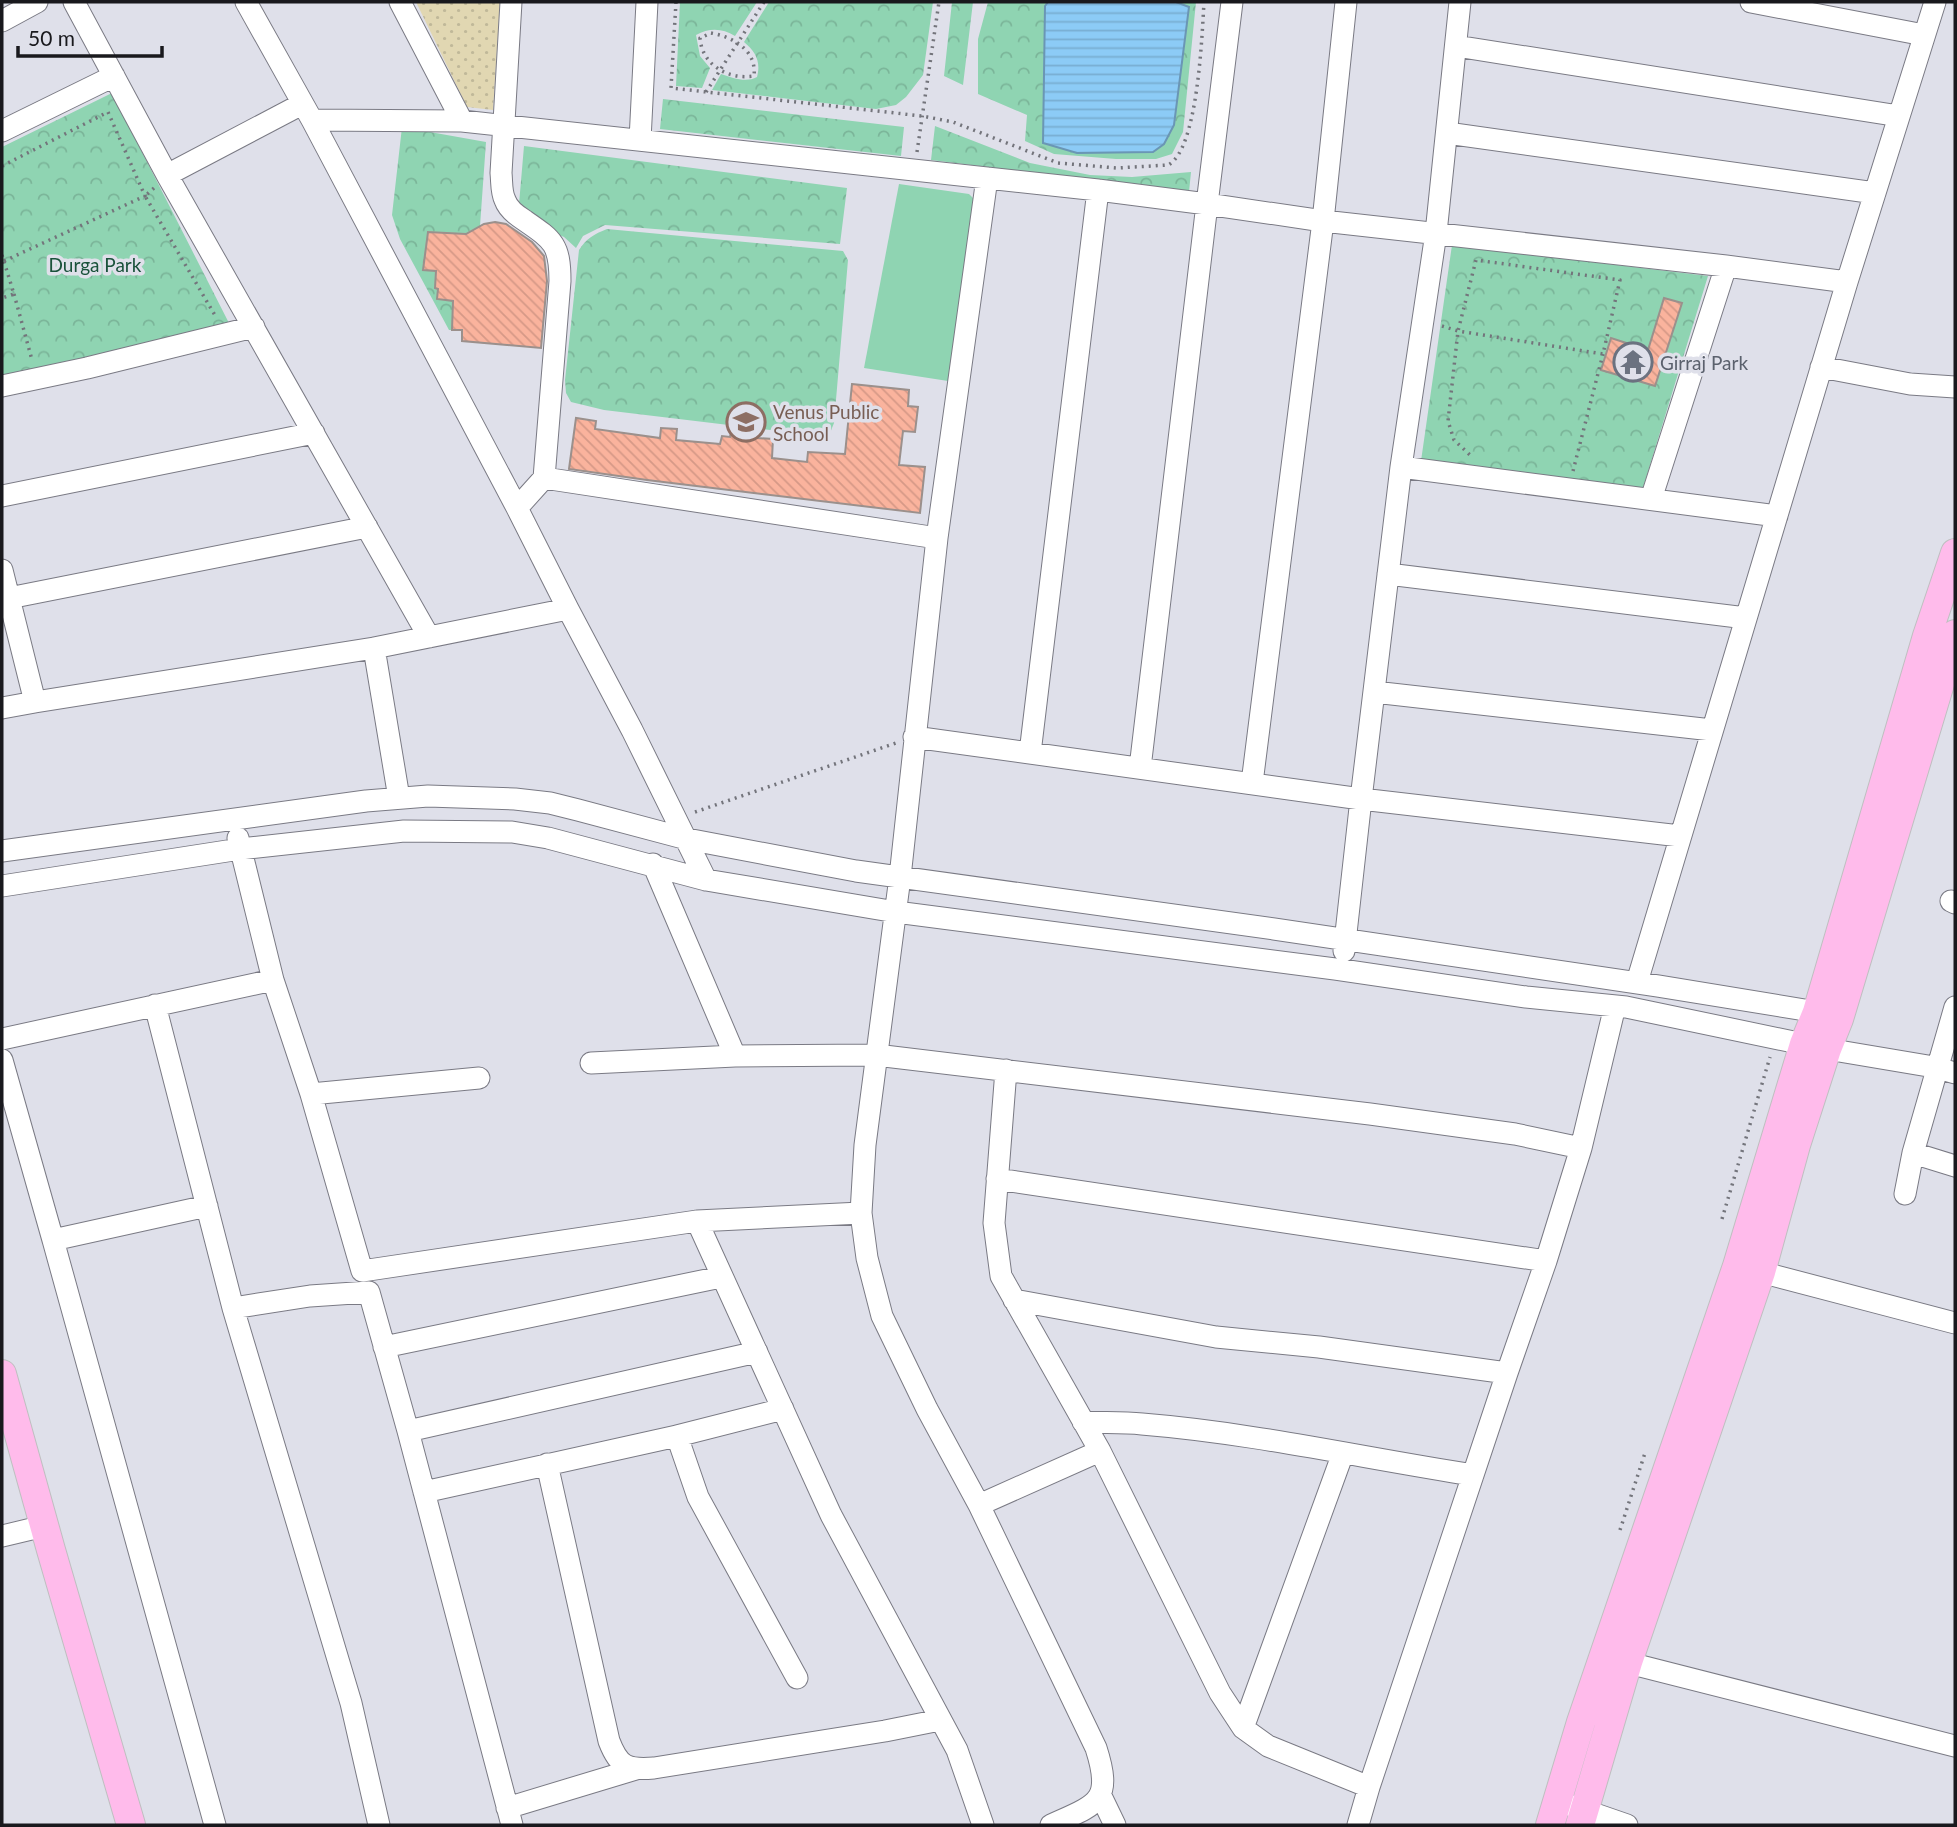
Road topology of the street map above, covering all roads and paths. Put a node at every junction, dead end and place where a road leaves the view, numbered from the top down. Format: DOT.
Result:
graph roads {
  1 [pos="37,2"];
  2 [pos="74,2"];
  3 [pos="246,2"];
  4 [pos="400,2"];
  5 [pos="511,2"];
  6 [pos="648,2"];
  7 [pos="676,2"];
  8 [pos="764,2"];
  9 [pos="939,2"];
  10 [pos="1204,2"];
  11 [pos="1232,2"];
  12 [pos="1346,2"];
  13 [pos="1460,2"];
  14 [pos="1751,2"];
  15 [pos="1935,2"];
  16 [pos="2,22"];
  17 [pos="1924,35"];
  18 [pos="738,43"];
  19 [pos="1456,46"];
  20 [pos="720,71"];
  21 [pos="114,76"];
  22 [pos="706,92"];
  23 [pos="307,112"];
  24 [pos="922,116"];
  25 [pos="1899,116"];
  26 [pos="462,121"];
  27 [pos="504,125"];
  28 [pos="2,131"];
  29 [pos="1447,133"];
  30 [pos="640,140"];
  31 [pos="2,166"];
  32 [pos="914,170"];
  33 [pos="167,174"];
  34 [pos="987,178"];
  35 [pos="1098,190"];
  36 [pos="1875,192"];
  37 [pos="145,196"];
  38 [pos="1207,204"];
  39 [pos="1323,221"];
  40 [pos="1436,233"];
  41 [pos="2,255"];
  42 [pos="4,261"];
  43 [pos="1726,266"];
  44 [pos="1847,282"];
  45 [pos="13,294"];
  46 [pos="2,298"];
  47 [pos="1423,321"];
  48 [pos="212,326"];
  49 [pos="254,327"];
  50 [pos="1458,331"];
  51 [pos="1603,354"];
  52 [pos="34,364"];
  53 [pos="1821,368"];
  54 [pos="2,386"];
  55 [pos="1955,387"];
  56 [pos="314,433"];
  57 [pos="1469,455"];
  58 [pos="1401,467"];
  59 [pos="1573,473"];
  60 [pos="544,478"];
  61 [pos="2,496"];
  62 [pos="1651,499"];
  63 [pos="517,508"];
  64 [pos="1776,516"];
  65 [pos="367,527"];
  66 [pos="937,538"];
  67 [pos="1955,553"];
  68 [pos="2,570"];
  69 [pos="1388,574"];
  70 [pos="9,598"];
  71 [pos="568,609"];
  72 [pos="1746,618"];
  73 [pos="429,637"];
  74 [pos="1947,639"];
  75 [pos="374,648"];
  76 [pos="1374,692"];
  77 [pos="35,702"];
  78 [pos="2,708"];
  79 [pos="1712,730"];
  80 [pos="914,737"];
  81 [pos="1030,753"];
  82 [pos="1139,768"];
  83 [pos="1252,783"];
  84 [pos="399,798"];
  85 [pos="1361,799"];
  86 [pos="234,818"];
  87 [pos="677,819"];
  88 [pos="1680,836"];
  89 [pos="687,839"];
  90 [pos="240,849"];
  91 [pos="2,851"];
  92 [pos="653,864"];
  93 [pos="900,877"];
  94 [pos="706,880"];
  95 [pos="2,886"];
  96 [pos="896,912"];
  97 [pos="1345,939"];
  98 [pos="1342,970"];
  99 [pos="273,979"];
  100 [pos="1637,982"];
  101 [pos="155,1006"];
  102 [pos="1615,1006"];
  103 [pos="1955,1007"];
  104 [pos="1828,1016"];
  105 [pos="1776,1038"];
  106 [pos="2,1039"];
  107 [pos="1815,1046"];
  108 [pos="876,1055"];
  109 [pos="735,1056"];
  110 [pos="2,1060"];
  111 [pos="591,1063"];
  112 [pos="1006,1070"];
  113 [pos="1946,1071"];
  114 [pos="478,1078"];
  115 [pos="310,1094"];
  116 [pos="1581,1149"];
  117 [pos="1913,1153"];
  118 [pos="1955,1166"];
  119 [pos="998,1180"];
  120 [pos="1905,1194"];
  121 [pos="207,1206"];
  122 [pos="860,1213"];
  123 [pos="1722,1219"];
  124 [pos="697,1221"];
  125 [pos="53,1240"];
  126 [pos="1546,1261"];
  127 [pos="1749,1269"];
  128 [pos="362,1271"];
  129 [pos="721,1277"];
  130 [pos="369,1292"];
  131 [pos="1014,1300"];
  132 [pos="233,1308"];
  133 [pos="1955,1323"];
  134 [pos="384,1347"];
  135 [pos="757,1352"];
  136 [pos="1507,1373"];
  137 [pos="2,1374"];
  138 [pos="783,1409"];
  139 [pos="1083,1422"];
  140 [pos="408,1431"];
  141 [pos="677,1436"];
  142 [pos="1100,1451"];
  143 [pos="1343,1453"];
  144 [pos="547,1464"];
  145 [pos="1473,1475"];
  146 [pos="424,1492"];
  147 [pos="979,1505"];
  148 [pos="44,1527"];
  149 [pos="2,1536"];
  150 [pos="1616,1660"];
  151 [pos="797,1678"];
  152 [pos="940,1720"];
  153 [pos="1243,1728"];
  154 [pos="1955,1746"];
  155 [pos="636,1769"];
  156 [pos="1369,1787"];
  157 [pos="1101,1796"];
  158 [pos="1553,1813"];
  159 [pos="510,1816"];
  160 [pos="1583,1818"];
  161 [pos="131,1825"];
  162 [pos="215,1825"];
  163 [pos="379,1825"];
  164 [pos="984,1825"];
  165 [pos="1051,1825"];
  166 [pos="1115,1825"];
  167 [pos="1358,1825"];
  168 [pos="1627,1825"];
  1 -- 16 [label="street"];
  2 -- 21 [label="street"];
  3 -- 23 [label="street"];
  4 -- 26 [label="street"];
  5 -- 27 [label="street"];
  6 -- 30 [label="street"];
  7 -- 22 [label="path"];
  8 -- 18 [label="path"];
  9 -- 24 [label="path"];
  10 -- 24 [label="path"];
  11 -- 38 [label="street"];
  12 -- 39 [label="street"];
  13 -- 19 [label="street"];
  14 -- 17 [label="street"];
  15 -- 17 [label="street"];
  17 -- 25 [label="street"];
  18 -- 20 [label="path"];
  18 -- 20 [label="path"];
  18 -- 20 [label="path"];
  19 -- 25 [label="street"];
  19 -- 29 [label="street"];
  20 -- 22 [label="path"];
  21 -- 28 [label="street"];
  21 -- 33 [label="street"];
  22 -- 24 [label="path"];
  23 -- 26 [label="street"];
  23 -- 33 [label="street"];
  23 -- 63 [label="street"];
  24 -- 32 [label="path"];
  25 -- 36 [label="street"];
  26 -- 27 [label="street"];
  27 -- 30 [label="street"];
  27 -- 60 [label="street"];
  29 -- 36 [label="street"];
  29 -- 40 [label="street"];
  30 -- 32 [label="street"];
  31 -- 37 [label="path"];
  32 -- 34 [label="street"];
  33 -- 37 [label="path"];
  33 -- 49 [label="street"];
  34 -- 35 [label="street"];
  34 -- 66 [label="street"];
  35 -- 38 [label="street"];
  35 -- 81 [label="street"];
  36 -- 44 [label="street"];
  37 -- 42 [label="path"];
  37 -- 48 [label="path"];
  38 -- 39 [label="street"];
  38 -- 82 [label="street"];
  39 -- 40 [label="street"];
  39 -- 83 [label="street"];
  40 -- 43 [label="street"];
  40 -- 47 [label="street"];
  41 -- 42 [label="path"];
  42 -- 45 [label="path"];
  43 -- 44 [label="street"];
  43 -- 62 [label="street"];
  44 -- 53 [label="street"];
  45 -- 46 [label="path"];
  45 -- 52 [label="path"];
  47 -- 50 [label="path"];
  47 -- 58 [label="street"];
  49 -- 54 [label="street"];
  49 -- 56 [label="street"];
  50 -- 51 [label="path"];
  50 -- 51 [label="path"];
  50 -- 57 [label="path"];
  51 -- 59 [label="path"];
  53 -- 55 [label="street"];
  53 -- 64 [label="street"];
  56 -- 61 [label="street"];
  56 -- 65 [label="street"];
  58 -- 62 [label="street"];
  58 -- 69 [label="street"];
  60 -- 63 [label="street"];
  60 -- 66 [label="street"];
  62 -- 64 [label="street"];
  63 -- 71 [label="street"];
  64 -- 72 [label="street"];
  65 -- 70 [label="street"];
  65 -- 73 [label="street"];
  66 -- 80 [label="street"];
  67 -- 74 [label="main road"];
  68 -- 70 [label="street"];
  69 -- 72 [label="street"];
  69 -- 76 [label="street"];
  70 -- 77 [label="street"];
  71 -- 73 [label="street"];
  71 -- 87 [label="street"];
  72 -- 79 [label="street"];
  73 -- 75 [label="street"];
  74 -- 104 [label="main road"];
  75 -- 77 [label="street"];
  75 -- 84 [label="street"];
  76 -- 79 [label="street"];
  76 -- 85 [label="street"];
  77 -- 78 [label="street"];
  79 -- 88 [label="street"];
  80 -- 81 [label="street"];
  80 -- 87 [label="path"];
  80 -- 93 [label="street"];
  81 -- 82 [label="street"];
  82 -- 83 [label="street"];
  83 -- 85 [label="street"];
  84 -- 86 [label="street"];
  84 -- 89 [label="street"];
  85 -- 88 [label="street"];
  85 -- 97 [label="street"];
  86 -- 90 [label="street"];
  86 -- 91 [label="street"];
  87 -- 89 [label="street"];
  88 -- 100 [label="street"];
  89 -- 93 [label="street"];
  89 -- 94 [label="street"];
  90 -- 92 [label="street"];
  90 -- 95 [label="street"];
  90 -- 99 [label="street"];
  92 -- 94 [label="street"];
  92 -- 109 [label="street"];
  93 -- 96 [label="street"];
  93 -- 97 [label="street"];
  94 -- 96 [label="street"];
  96 -- 98 [label="street"];
  96 -- 108 [label="street"];
  97 -- 98 [label="street"];
  97 -- 100 [label="street"];
  98 -- 102 [label="street"];
  99 -- 101 [label="street"];
  99 -- 115 [label="street"];
  100 -- 104 [label="street"];
  101 -- 106 [label="street"];
  101 -- 121 [label="street"];
  102 -- 105 [label="street"];
  102 -- 116 [label="street"];
  103 -- 113 [label="street"];
  104 -- 107 [label="main road"];
  105 -- 107 [label="street"];
  105 -- 123 [label="path"];
  107 -- 113 [label="street"];
  107 -- 127 [label="main road"];
  108 -- 109 [label="street"];
  108 -- 112 [label="street"];
  108 -- 122 [label="street"];
  109 -- 111 [label="street"];
  110 -- 125 [label="street"];
  112 -- 116 [label="street"];
  112 -- 119 [label="street"];
  113 -- 117 [label="street"];
  114 -- 115 [label="street"];
  115 -- 128 [label="street"];
  116 -- 126 [label="street"];
  117 -- 118 [label="street"];
  117 -- 120 [label="street"];
  119 -- 126 [label="street"];
  119 -- 131 [label="street"];
  121 -- 125 [label="street"];
  121 -- 132 [label="street"];
  122 -- 124 [label="street"];
  122 -- 147 [label="street"];
  124 -- 128 [label="street"];
  124 -- 129 [label="street"];
  125 -- 162 [label="street"];
  126 -- 136 [label="street"];
  127 -- 133 [label="street"];
  127 -- 150 [label="main road"];
  128 -- 130 [label="street"];
  129 -- 134 [label="street"];
  129 -- 135 [label="street"];
  130 -- 132 [label="street"];
  130 -- 134 [label="street"];
  131 -- 136 [label="street"];
  131 -- 139 [label="street"];
  132 -- 163 [label="street"];
  134 -- 140 [label="street"];
  135 -- 138 [label="street"];
  135 -- 140 [label="street"];
  136 -- 145 [label="street"];
  137 -- 148 [label="main road"];
  138 -- 141 [label="street"];
  138 -- 152 [label="street"];
  139 -- 142 [label="street"];
  139 -- 143 [label="street"];
  140 -- 146 [label="street"];
  141 -- 144 [label="street"];
  141 -- 151 [label="street"];
  142 -- 147 [label="street"];
  142 -- 153 [label="street"];
  143 -- 145 [label="street"];
  143 -- 153 [label="street"];
  144 -- 146 [label="street"];
  144 -- 155 [label="street"];
  145 -- 156 [label="street"];
  146 -- 159 [label="street"];
  147 -- 157 [label="street"];
  148 -- 149 [label="street"];
  148 -- 161 [label="main road"];
  150 -- 154 [label="street"];
  150 -- 158 [label="main road"];
  150 -- 160 [label="main road"];
  152 -- 155 [label="street"];
  152 -- 164 [label="street"];
  153 -- 156 [label="street"];
  155 -- 159 [label="street"];
  156 -- 167 [label="street"];
  157 -- 165 [label="street"];
  157 -- 166 [label="street"];
  158 -- 160 [label="street"];
  160 -- 168 [label="street"];
}
